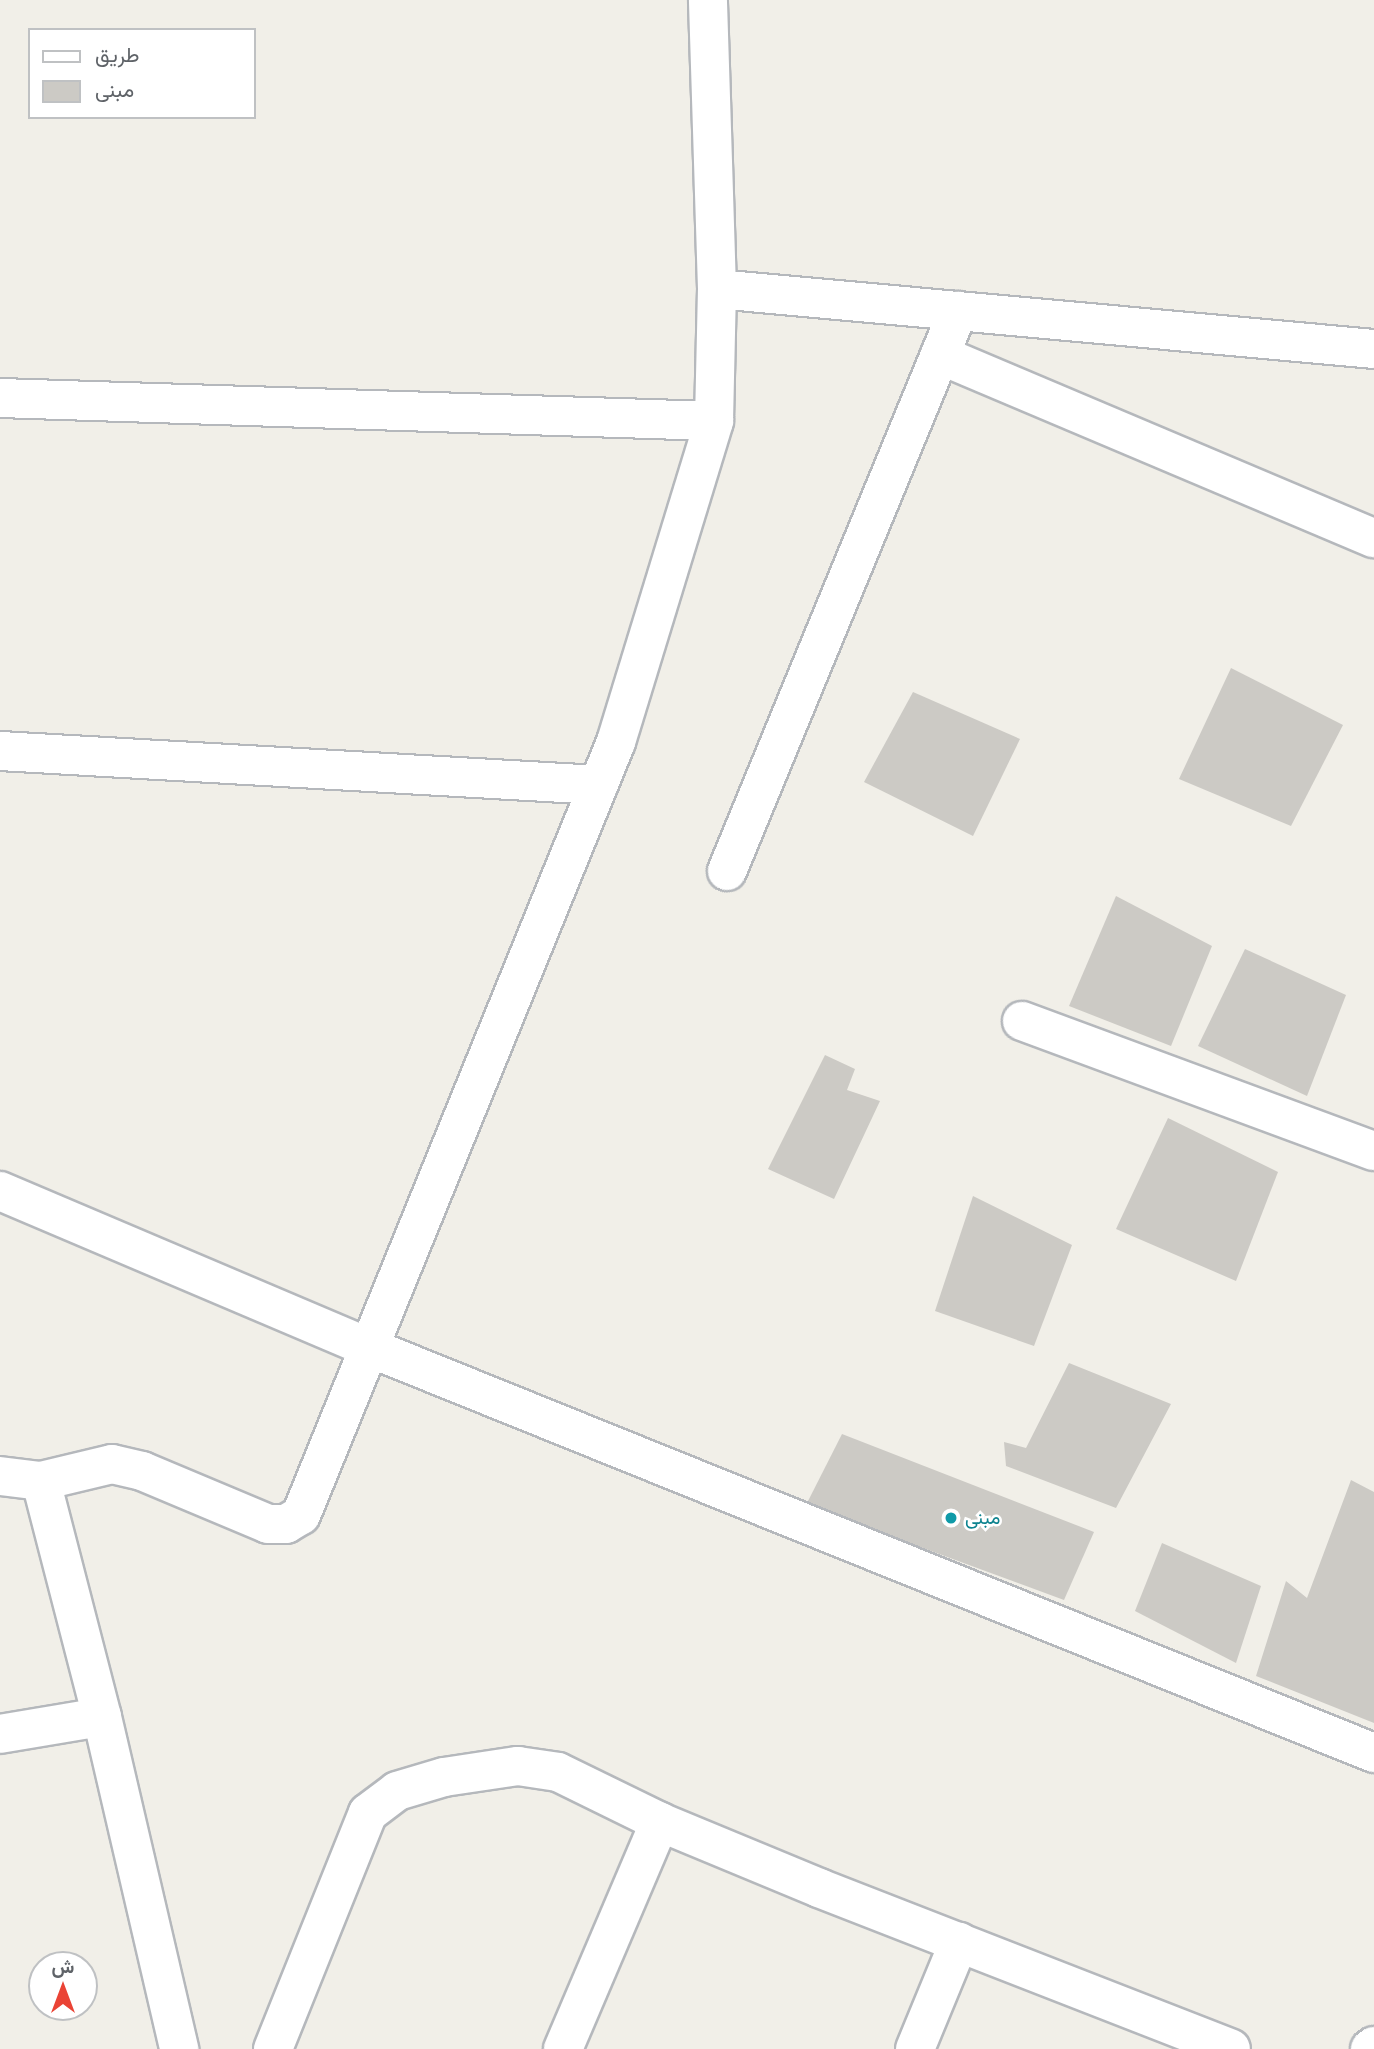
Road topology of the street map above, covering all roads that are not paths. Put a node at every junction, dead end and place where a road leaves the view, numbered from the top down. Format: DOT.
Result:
graph roads {
  1 [pos="708,0"];
  2 [pos="717,289"];
  3 [pos="958,311"];
  4 [pos="1374,349"];
  5 [pos="940,355"];
  6 [pos="0,398"];
  7 [pos="713,421"];
  8 [pos="1374,538"];
  9 [pos="0,751"];
  10 [pos="598,785"];
  11 [pos="727,871"];
  12 [pos="1022,1021"];
  13 [pos="1374,1151"];
  14 [pos="0,1191"];
  15 [pos="368,1347"];
  16 [pos="0,1476"];
  17 [pos="41,1481"];
  18 [pos="102,1717"];
  19 [pos="0,1734"];
  20 [pos="1374,1753"];
  21 [pos="660,1822"];
  22 [pos="959,1942"];
  23 [pos="179,2049"];
  24 [pos="273,2049"];
  25 [pos="564,2049"];
  26 [pos="915,2049"];
  27 [pos="1231,2049"];
  1 -- 2 [label="street"];
  2 -- 3 [label="street"];
  2 -- 7 [label="street"];
  3 -- 4 [label="street"];
  3 -- 5 [label="street"];
  5 -- 8 [label="street"];
  5 -- 11 [label="street"];
  6 -- 7 [label="street"];
  7 -- 10 [label="street"];
  9 -- 10 [label="street"];
  10 -- 15 [label="street"];
  12 -- 13 [label="street"];
  14 -- 15 [label="street"];
  15 -- 17 [label="street"];
  15 -- 20 [label="street"];
  16 -- 17 [label="street"];
  17 -- 18 [label="street"];
  18 -- 19 [label="street"];
  18 -- 23 [label="street"];
  21 -- 22 [label="street"];
  21 -- 24 [label="street"];
  21 -- 25 [label="street"];
  22 -- 26 [label="street"];
  22 -- 27 [label="street"];
}
